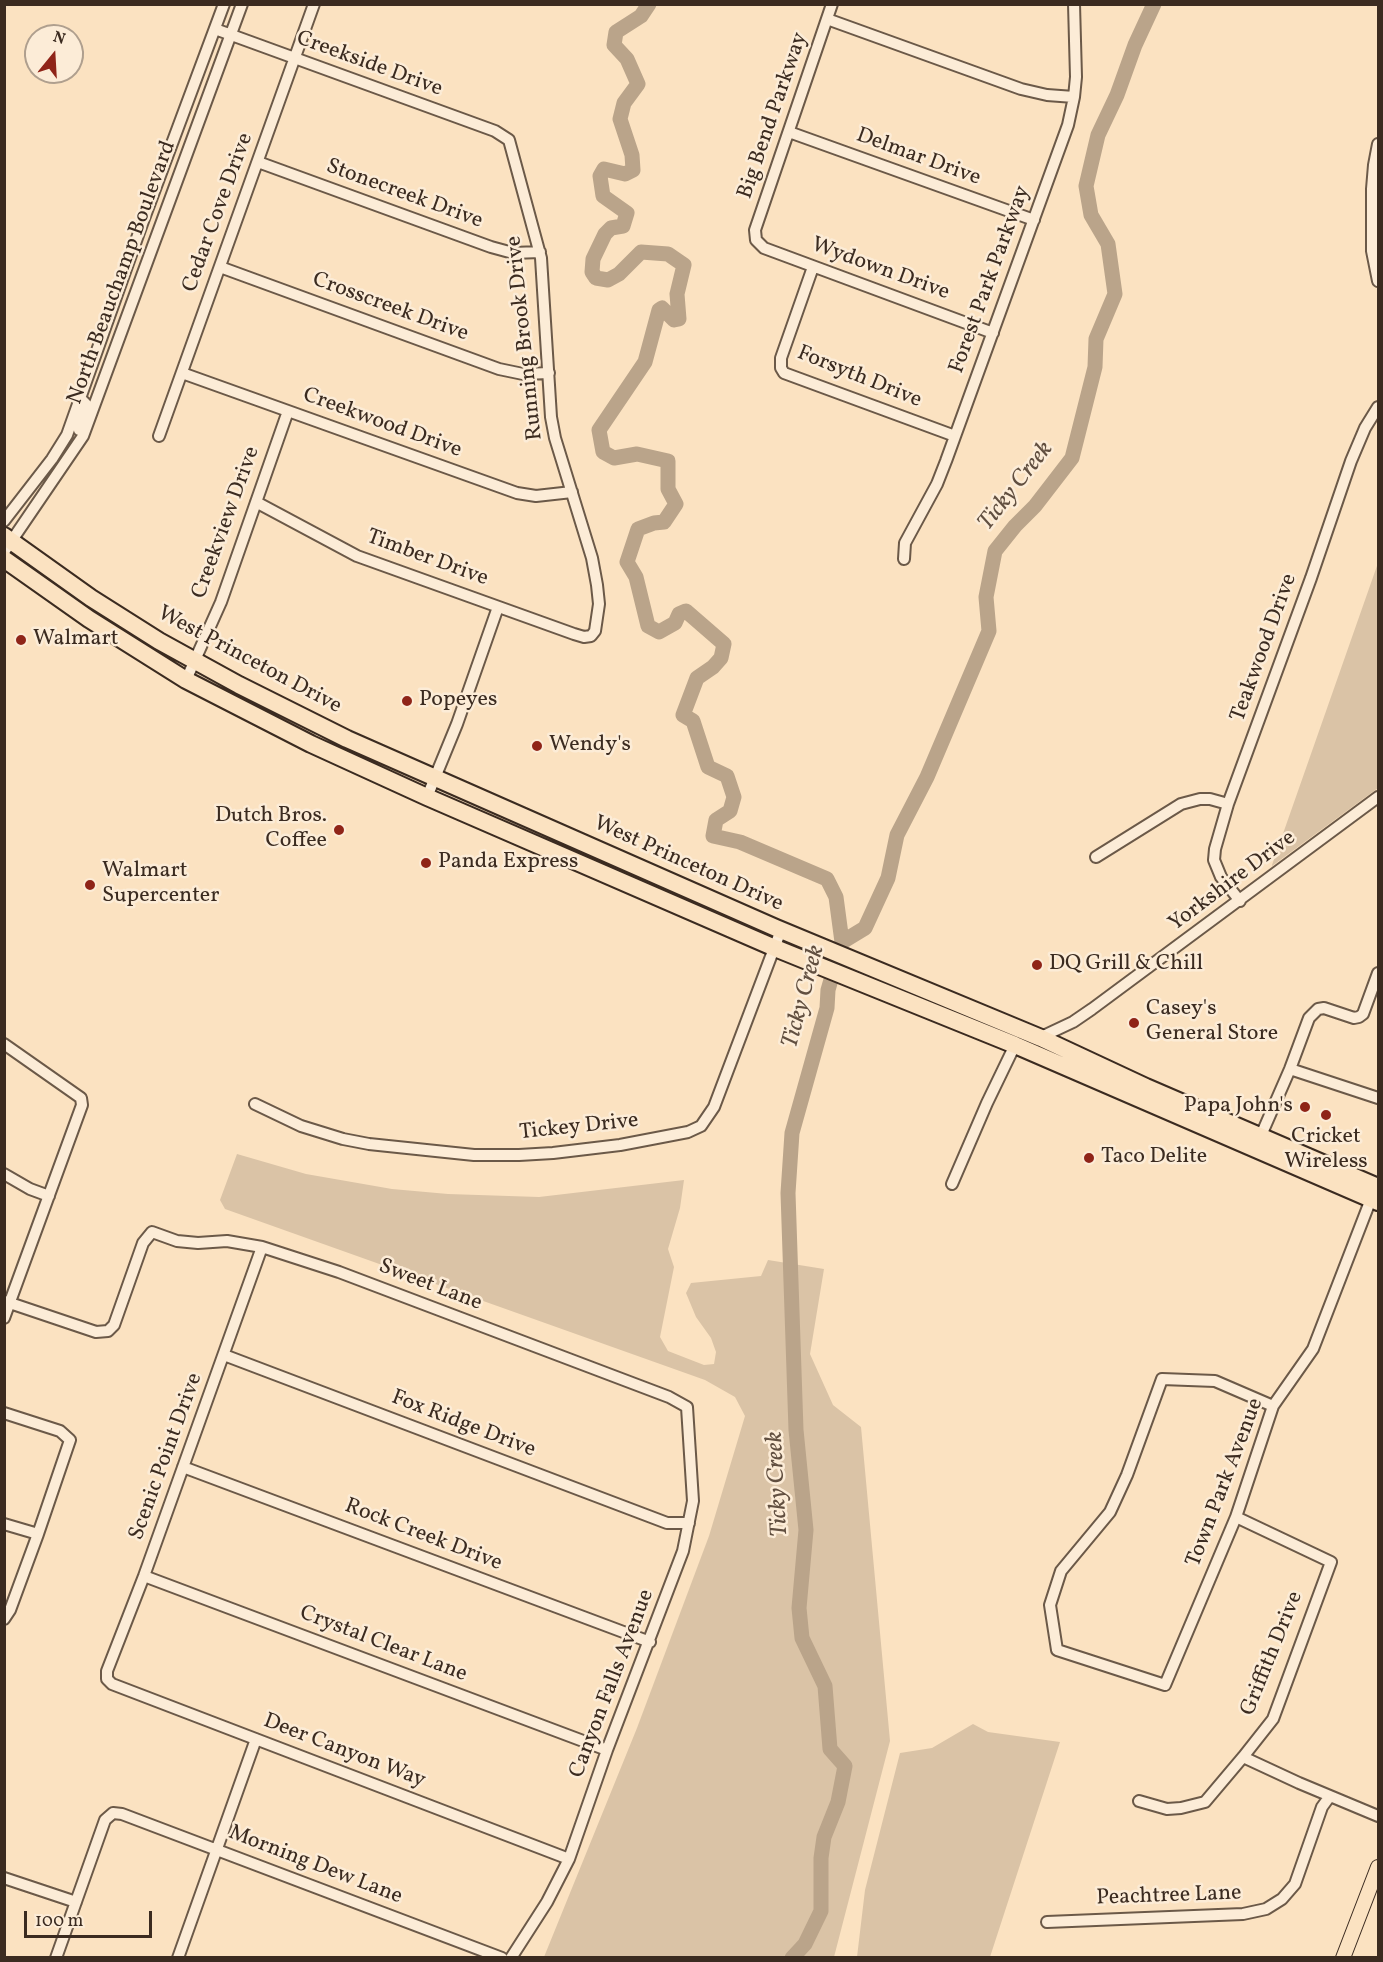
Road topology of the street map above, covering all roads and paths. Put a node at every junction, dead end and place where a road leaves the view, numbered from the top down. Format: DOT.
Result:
graph roads {
  1 [pos="224,4"];
  2 [pos="242,4"];
  3 [pos="314,4"];
  4 [pos="832,4"];
  5 [pos="1074,4"];
  6 [pos="827,20"];
  7 [pos="215,29"];
  8 [pos="231,35"];
  9 [pos="295,59"];
  10 [pos="1074,97"];
  11 [pos="789,132"];
  12 [pos="508,140"];
  13 [pos="1378,144"];
  14 [pos="258,162"];
  15 [pos="1376,205"];
  16 [pos="1034,220"];
  17 [pos="756,240"];
  18 [pos="540,252"];
  19 [pos="220,267"];
  20 [pos="813,267"];
  21 [pos="1378,281"];
  22 [pos="993,333"];
  23 [pos="182,373"];
  24 [pos="549,373"];
  25 [pos="80,398"];
  26 [pos="1378,407"];
  27 [pos="288,411"];
  28 [pos="956,435"];
  29 [pos="83,436"];
  30 [pos="159,436"];
  31 [pos="572,492"];
  32 [pos="256,502"];
  33 [pos="4,521"];
  34 [pos="7,543"];
  35 [pos="4,559"];
  36 [pos="904,560"];
  37 [pos="498,607"];
  38 [pos="591,636"];
  39 [pos="195,662"];
  40 [pos="186,680"];
  41 [pos="435,779"];
  42 [pos="427,797"];
  43 [pos="1378,797"];
  44 [pos="1228,804"];
  45 [pos="1096,857"];
  46 [pos="1240,901"];
  47 [pos="781,930"];
  48 [pos="775,948"];
  49 [pos="1378,973"];
  50 [pos="1041,1038"];
  51 [pos="4,1044"];
  52 [pos="1015,1045"];
  53 [pos="1290,1069"];
  54 [pos="1378,1098"];
  55 [pos="255,1104"];
  56 [pos="1257,1142"];
  57 [pos="4,1174"];
  58 [pos="952,1184"];
  59 [pos="49,1196"];
  60 [pos="1376,1196"];
  61 [pos="262,1247"];
  62 [pos="7,1302"];
  63 [pos="4,1318"];
  64 [pos="224,1355"];
  65 [pos="1273,1406"];
  66 [pos="687,1407"];
  67 [pos="4,1413"];
  68 [pos="183,1467"];
  69 [pos="1236,1517"];
  70 [pos="689,1523"];
  71 [pos="4,1524"];
  72 [pos="38,1534"];
  73 [pos="144,1576"];
  74 [pos="4,1619"];
  75 [pos="650,1642"];
  76 [pos="107,1678"];
  77 [pos="256,1739"];
  78 [pos="608,1750"];
  79 [pos="1243,1757"];
  80 [pos="1330,1796"];
  81 [pos="1139,1801"];
  82 [pos="1378,1816"];
  83 [pos="218,1850"];
  84 [pos="569,1859"];
  85 [pos="1378,1867"];
  86 [pos="4,1878"];
  87 [pos="76,1902"];
  88 [pos="1047,1922"];
  89 [pos="56,1958"];
  90 [pos="178,1958"];
  91 [pos="502,1958"];
  92 [pos="511,1958"];
  93 [pos="1343,1958"];
  1 -- 7 [label="street, North Beauchamp Boulevard"];
  2 -- 8 [label="street, North Beauchamp Boulevard"];
  3 -- 9 [label="street, Cedar Cove Drive"];
  4 -- 6 [label="street, Big Bend Parkway"];
  5 -- 10 [label="street, Forest Park Parkway"];
  6 -- 10 [label="street"];
  6 -- 11 [label="street, Big Bend Parkway"];
  7 -- 8 [label="street, Creekside Drive"];
  7 -- 25 [label="street, North Beauchamp Boulevard"];
  8 -- 9 [label="street, Creekside Drive"];
  8 -- 29 [label="street, North Beauchamp Boulevard"];
  9 -- 12 [label="street, Creekside Drive"];
  9 -- 14 [label="street, Cedar Cove Drive"];
  10 -- 16 [label="street, Forest Park Parkway"];
  11 -- 16 [label="street, Delmar Drive"];
  11 -- 17 [label="street, Big Bend Parkway"];
  12 -- 18 [label="street, Running Brook Drive"];
  13 -- 15 [label="street"];
  14 -- 18 [label="street, Stonecreek Drive"];
  14 -- 19 [label="street, Cedar Cove Drive"];
  15 -- 21 [label="street"];
  16 -- 22 [label="street, Forest Park Parkway"];
  17 -- 20 [label="street, Wydown Drive"];
  18 -- 24 [label="street, Running Brook Drive"];
  19 -- 23 [label="street, Cedar Cove Drive"];
  19 -- 24 [label="street, Crosscreek Drive"];
  20 -- 22 [label="street, Wydown Drive"];
  20 -- 28 [label="street, Forsyth Drive"];
  22 -- 28 [label="street, Forest Park Parkway"];
  23 -- 27 [label="street, Creekwood Drive"];
  23 -- 30 [label="street, Cedar Cove Drive"];
  24 -- 31 [label="street, Running Brook Drive"];
  25 -- 29 [label="street"];
  25 -- 33 [label="street, North Beauchamp Boulevard"];
  26 -- 44 [label="street, Teakwood Drive"];
  27 -- 31 [label="street, Creekwood Drive"];
  27 -- 32 [label="street, Creekview Drive"];
  28 -- 36 [label="street, Forest Park Parkway"];
  29 -- 34 [label="street, North Beauchamp Boulevard"];
  31 -- 38 [label="street, Running Brook Drive"];
  32 -- 37 [label="street, Timber Drive"];
  32 -- 39 [label="street, Creekview Drive"];
  34 -- 39 [label="highway, West Princeton Drive"];
  35 -- 40 [label="highway, West Princeton Drive"];
  37 -- 38 [label="street, Timber Drive"];
  37 -- 41 [label="street"];
  39 -- 40 [label="street, Creekview Drive"];
  39 -- 41 [label="highway, West Princeton Drive"];
  40 -- 42 [label="highway, West Princeton Drive"];
  41 -- 42 [label="street"];
  41 -- 47 [label="highway, West Princeton Drive"];
  42 -- 48 [label="highway, West Princeton Drive"];
  43 -- 46 [label="street, Yorkshire Drive"];
  44 -- 45 [label="street"];
  44 -- 46 [label="street, Teakwood Drive"];
  46 -- 50 [label="street, Yorkshire Drive"];
  47 -- 48 [label="street, Tickey Drive"];
  47 -- 50 [label="highway, West Princeton Drive"];
  48 -- 52 [label="highway, West Princeton Drive"];
  48 -- 55 [label="street, Tickey Drive"];
  49 -- 53 [label="street"];
  50 -- 52 [label="street, Yorkshire Drive"];
  50 -- 56 [label="highway, West Princeton Drive"];
  51 -- 59 [label="street"];
  52 -- 56 [label="highway, West Princeton Drive"];
  52 -- 58 [label="street"];
  53 -- 54 [label="street"];
  53 -- 56 [label="street"];
  56 -- 60 [label="highway, West Princeton Drive"];
  57 -- 59 [label="street"];
  59 -- 62 [label="street"];
  60 -- 65 [label="street, Town Park Avenue"];
  61 -- 62 [label="street, Sweet Lane"];
  61 -- 64 [label="street, Scenic Point Drive"];
  61 -- 66 [label="street, Sweet Lane"];
  62 -- 63 [label="street"];
  64 -- 68 [label="street, Scenic Point Drive"];
  64 -- 70 [label="street, Fox Ridge Drive"];
  65 -- 69 [label="street, Town Park Avenue"];
  65 -- 69 [label="street, Town Park Avenue"];
  66 -- 70 [label="street, Canyon Falls Avenue"];
  67 -- 72 [label="street"];
  68 -- 73 [label="street, Scenic Point Drive"];
  68 -- 75 [label="street, Rock Creek Drive"];
  69 -- 79 [label="street, Griffith Drive"];
  70 -- 75 [label="street, Canyon Falls Avenue"];
  71 -- 72 [label="street"];
  72 -- 74 [label="street"];
  73 -- 76 [label="street, Scenic Point Drive"];
  73 -- 78 [label="street, Crystal Clear Lane"];
  75 -- 78 [label="street, Canyon Falls Avenue"];
  76 -- 77 [label="street, Deer Canyon Way"];
  77 -- 83 [label="street"];
  77 -- 84 [label="street, Deer Canyon Way"];
  78 -- 84 [label="street, Canyon Falls Avenue"];
  79 -- 80 [label="street"];
  79 -- 81 [label="street, Griffith Drive"];
  80 -- 82 [label="street"];
  80 -- 88 [label="street, Peachtree Lane"];
  83 -- 87 [label="street, Morning Dew Lane"];
  83 -- 90 [label="street"];
  83 -- 91 [label="street, Morning Dew Lane"];
  84 -- 92 [label="street, Canyon Falls Avenue"];
  85 -- 93 [label="main road"];
  86 -- 87 [label="street"];
  87 -- 89 [label="street"];
}
